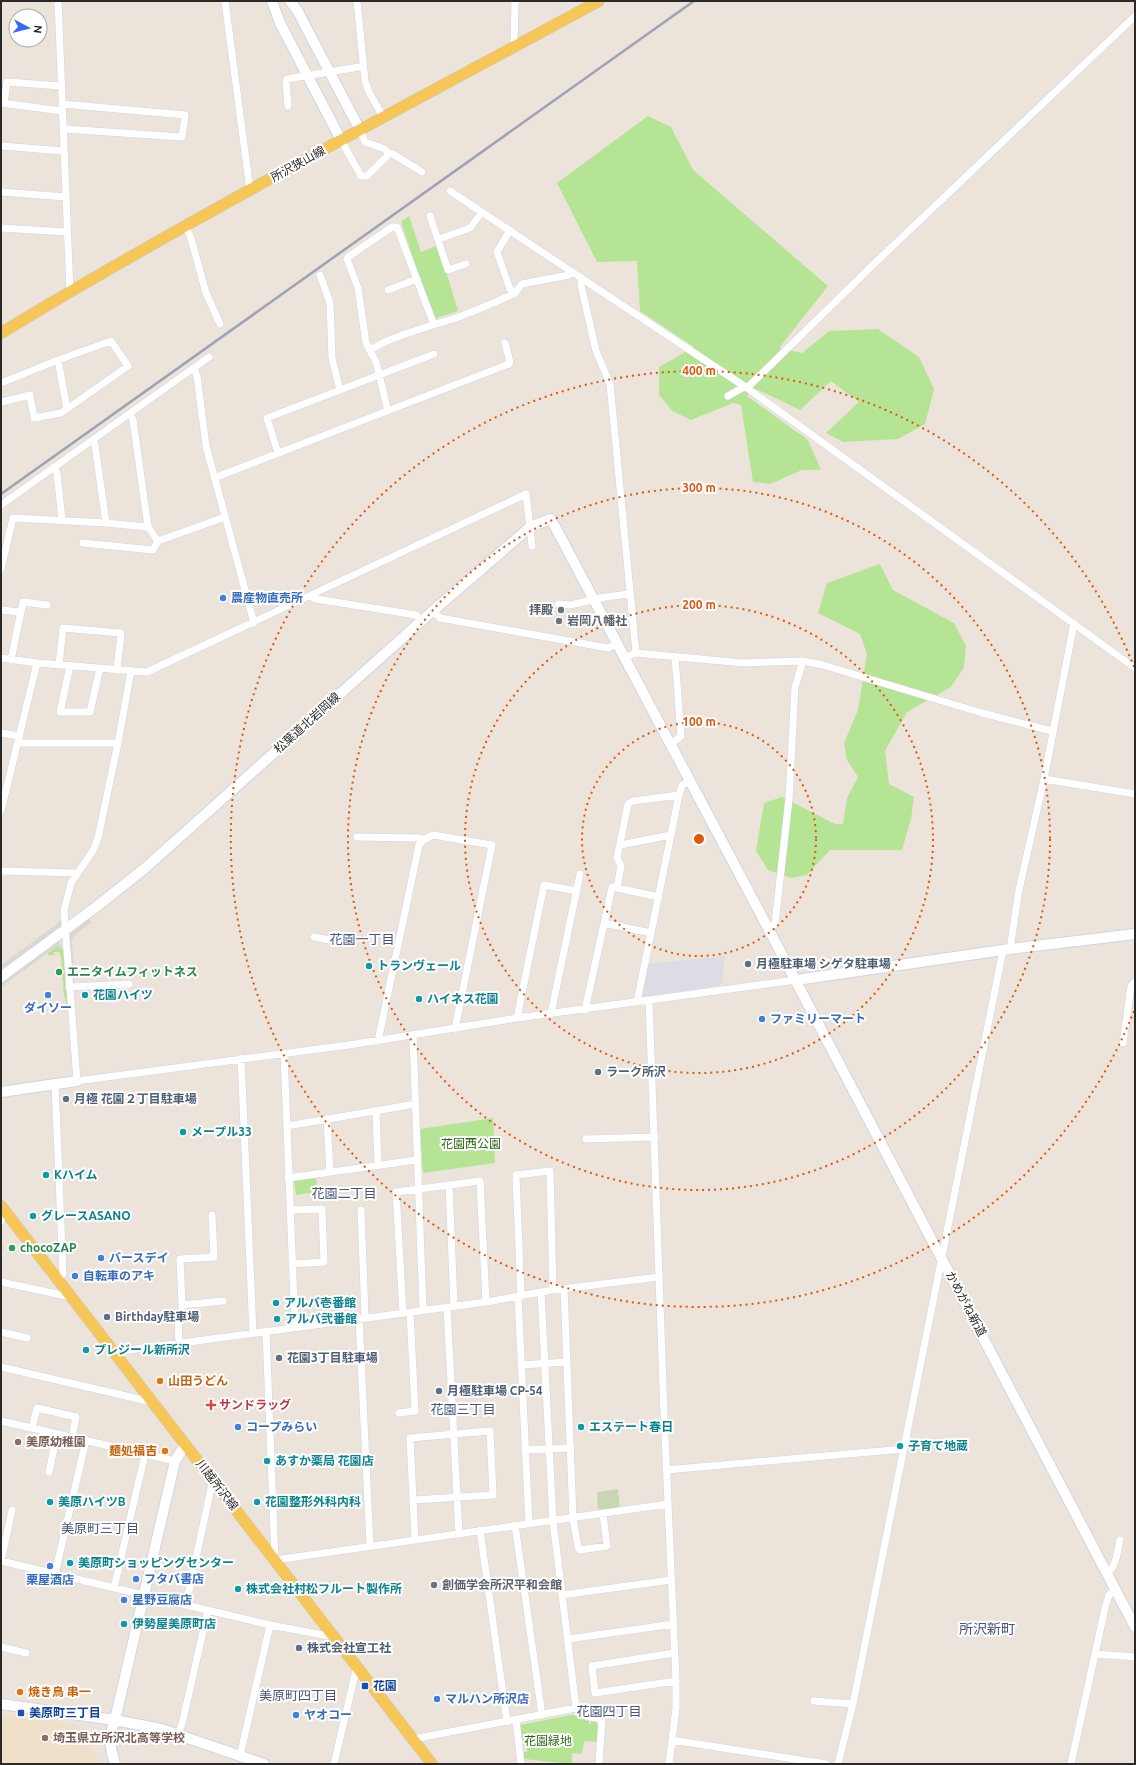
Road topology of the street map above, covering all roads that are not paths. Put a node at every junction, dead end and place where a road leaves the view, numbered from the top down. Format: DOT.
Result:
graph roads {
  1 [pos="58,1"];
  2 [pos="225,1"];
  3 [pos="272,1"];
  4 [pos="290,1"];
  5 [pos="357,1"];
  6 [pos="515,1"];
  7 [pos="598,1"];
  8 [pos="1135,16"];
  9 [pos="514,47"];
  10 [pos="359,66"];
  11 [pos="330,72"];
  12 [pos="308,76"];
  13 [pos="61,86"];
  14 [pos="2,103"];
  15 [pos="288,106"];
  16 [pos="62,108"];
  17 [pos="383,117"];
  18 [pos="63,130"];
  19 [pos="360,130"];
  20 [pos="341,140"];
  21 [pos="1,146"];
  22 [pos="64,151"];
  23 [pos="389,154"];
  24 [pos="422,172"];
  25 [pos="250,190"];
  26 [pos="450,191"];
  27 [pos="1,192"];
  28 [pos="66,197"];
  29 [pos="482,212"];
  30 [pos="430,216"];
  31 [pos="186,227"];
  32 [pos="1,228"];
  33 [pos="510,230"];
  34 [pos="67,232"];
  35 [pos="439,239"];
  36 [pos="466,264"];
  37 [pos="574,272"];
  38 [pos="320,275"];
  39 [pos="581,277"];
  40 [pos="417,280"];
  41 [pos="388,290"];
  42 [pos="70,292"];
  43 [pos="515,293"];
  44 [pos="220,324"];
  45 [pos="434,325"];
  46 [pos="1,334"];
  47 [pos="505,343"];
  48 [pos="370,351"];
  49 [pos="434,354"];
  50 [pos="209,357"];
  51 [pos="58,360"];
  52 [pos="194,368"];
  53 [pos="379,375"];
  54 [pos="1,384"];
  55 [pos="745,388"];
  56 [pos="340,390"];
  57 [pos="728,396"];
  58 [pos="1,402"];
  59 [pos="67,409"];
  60 [pos="388,411"];
  61 [pos="130,414"];
  62 [pos="93,440"];
  63 [pos="278,453"];
  64 [pos="54,467"];
  65 [pos="214,478"];
  66 [pos="1,505"];
  67 [pos="225,517"];
  68 [pos="551,519"];
  69 [pos="62,520"];
  70 [pos="106,522"];
  71 [pos="148,527"];
  72 [pos="530,527"];
  73 [pos="158,541"];
  74 [pos="83,542"];
  75 [pos="532,546"];
  76 [pos="1,568"];
  77 [pos="629,594"];
  78 [pos="310,596"];
  79 [pos="594,599"];
  80 [pos="558,604"];
  81 [pos="48,605"];
  82 [pos="1,610"];
  83 [pos="433,611"];
  84 [pos="21,612"];
  85 [pos="422,621"];
  86 [pos="254,622"];
  87 [pos="1074,623"];
  88 [pos="618,643"];
  89 [pos="636,653"];
  90 [pos="626,657"];
  91 [pos="675,657"];
  92 [pos="1,658"];
  93 [pos="11,660"];
  94 [pos="803,661"];
  95 [pos="37,663"];
  96 [pos="59,665"];
  97 [pos="70,666"];
  98 [pos="100,668"];
  99 [pos="1135,668"];
  100 [pos="117,670"];
  101 [pos="131,671"];
  102 [pos="1052,731"];
  103 [pos="1,733"];
  104 [pos="19,739"];
  105 [pos="118,743"];
  106 [pos="671,744"];
  107 [pos="1044,779"];
  108 [pos="691,781"];
  109 [pos="1135,794"];
  110 [pos="680,795"];
  111 [pos="2,797"];
  112 [pos="1,810"];
  113 [pos="671,835"];
  114 [pos="357,837"];
  115 [pos="423,840"];
  116 [pos="620,845"];
  117 [pos="1,871"];
  118 [pos="76,873"];
  119 [pos="580,874"];
  120 [pos="617,888"];
  121 [pos="576,892"];
  122 [pos="659,897"];
  123 [pos="604,923"];
  124 [pos="768,928"];
  125 [pos="64,930"];
  126 [pos="651,933"];
  127 [pos="1135,934"];
  128 [pos="314,937"];
  129 [pos="335,941"];
  130 [pos="1007,950"];
  131 [pos="1,977"];
  132 [pos="796,980"];
  133 [pos="1135,982"];
  134 [pos="129,984"];
  135 [pos="70,987"];
  136 [pos="650,1000"];
  137 [pos="637,1002"];
  138 [pos="585,1010"];
  139 [pos="551,1014"];
  140 [pos="517,1018"];
  141 [pos="455,1029"];
  142 [pos="413,1036"];
  143 [pos="378,1040"];
  144 [pos="1123,1043"];
  145 [pos="284,1053"];
  146 [pos="241,1058"];
  147 [pos="77,1081"];
  148 [pos="56,1084"];
  149 [pos="1,1092"];
  150 [pos="416,1104"];
  151 [pos="376,1110"];
  152 [pos="327,1119"];
  153 [pos="287,1126"];
  154 [pos="654,1137"];
  155 [pos="586,1139"];
  156 [pos="417,1160"];
  157 [pos="378,1166"];
  158 [pos="330,1172"];
  159 [pos="288,1178"];
  160 [pos="449,1185"];
  161 [pos="418,1190"];
  162 [pos="2,1208"];
  163 [pos="290,1210"];
  164 [pos="361,1210"];
  165 [pos="212,1215"];
  166 [pos="1,1221"];
  167 [pos="943,1260"];
  168 [pos="292,1264"];
  169 [pos="659,1277"];
  170 [pos="58,1279"];
  171 [pos="1,1282"];
  172 [pos="564,1289"];
  173 [pos="553,1290"];
  174 [pos="541,1292"];
  175 [pos="520,1296"];
  176 [pos="72,1297"];
  177 [pos="223,1301"];
  178 [pos="486,1302"];
  179 [pos="182,1305"];
  180 [pos="451,1306"];
  181 [pos="423,1310"];
  182 [pos="406,1313"];
  183 [pos="362,1318"];
  184 [pos="295,1327"];
  185 [pos="266,1331"];
  186 [pos="1,1332"];
  187 [pos="253,1333"];
  188 [pos="27,1338"];
  189 [pos="179,1343"];
  190 [pos="114,1352"];
  191 [pos="567,1362"];
  192 [pos="545,1364"];
  193 [pos="521,1365"];
  194 [pos="1,1367"];
  195 [pos="152,1402"];
  196 [pos="399,1412"];
  197 [pos="1,1421"];
  198 [pos="32,1428"];
  199 [pos="58,1434"];
  200 [pos="454,1434"];
  201 [pos="72,1437"];
  202 [pos="86,1440"];
  203 [pos="185,1445"];
  204 [pos="571,1448"];
  205 [pos="549,1449"];
  206 [pos="904,1449"];
  207 [pos="525,1450"];
  208 [pos="146,1454"];
  209 [pos="175,1461"];
  210 [pos="666,1470"];
  211 [pos="49,1472"];
  212 [pos="212,1479"];
  213 [pos="456,1497"];
  214 [pos="413,1500"];
  215 [pos="668,1504"];
  216 [pos="12,1510"];
  217 [pos="602,1514"];
  218 [pos="573,1518"];
  219 [pos="553,1521"];
  220 [pos="529,1523"];
  221 [pos="515,1525"];
  222 [pos="480,1530"];
  223 [pos="458,1534"];
  224 [pos="415,1540"];
  225 [pos="1120,1540"];
  226 [pos="370,1546"];
  227 [pos="275,1560"];
  228 [pos="1,1561"];
  229 [pos="1106,1573"];
  230 [pos="55,1574"];
  231 [pos="671,1580"];
  232 [pos="114,1588"];
  233 [pos="1115,1589"];
  234 [pos="562,1594"];
  235 [pos="144,1595"];
  236 [pos="186,1605"];
  237 [pos="208,1610"];
  238 [pos="270,1624"];
  239 [pos="674,1624"];
  240 [pos="1135,1627"];
  241 [pos="335,1638"];
  242 [pos="568,1639"];
  243 [pos="1,1647"];
  244 [pos="26,1653"];
  245 [pos="674,1653"];
  246 [pos="1095,1654"];
  247 [pos="1135,1658"];
  248 [pos="356,1671"];
  249 [pos="676,1681"];
  250 [pos="814,1701"];
  251 [pos="1,1704"];
  252 [pos="853,1704"];
  253 [pos="576,1708"];
  254 [pos="542,1714"];
  255 [pos="115,1720"];
  256 [pos="516,1720"];
  257 [pos="507,1722"];
  258 [pos="178,1734"];
  259 [pos="413,1739"];
  260 [pos="672,1740"];
  261 [pos="240,1756"];
  262 [pos="115,1764"];
  263 [pos="264,1764"];
  264 [pos="334,1764"];
  265 [pos="432,1764"];
  266 [pos="522,1764"];
  267 [pos="599,1764"];
  268 [pos="669,1764"];
  269 [pos="826,1764"];
  270 [pos="838,1764"];
  271 [pos="1071,1764"];
  1 -- 13 [label="street"];
  2 -- 25 [label="street"];
  3 -- 12 [label="street"];
  4 -- 11 [label="street"];
  5 -- 17 [label="street"];
  6 -- 9 [label="street"];
  7 -- 9 [label="main road, 所沢狭山線"];
  8 -- 55 [label="street"];
  9 -- 17 [label="main road, 所沢狭山線"];
  10 -- 11 [label="street"];
  11 -- 12 [label="street"];
  11 -- 19 [label="street"];
  12 -- 15 [label="street"];
  12 -- 20 [label="street"];
  13 -- 14 [label="street"];
  13 -- 16 [label="street"];
  14 -- 16 [label="street"];
  16 -- 18 [label="street"];
  16 -- 18 [label="street"];
  17 -- 19 [label="main road, 所沢狭山線"];
  18 -- 22 [label="street"];
  19 -- 20 [label="main road, 所沢狭山線"];
  19 -- 23 [label="street"];
  20 -- 23 [label="street"];
  20 -- 25 [label="main road, 所沢狭山線"];
  21 -- 22 [label="street"];
  22 -- 28 [label="street"];
  23 -- 24 [label="street"];
  25 -- 31 [label="main road, 所沢狭山線"];
  26 -- 29 [label="street"];
  27 -- 28 [label="street"];
  28 -- 34 [label="street"];
  29 -- 33 [label="street"];
  29 -- 35 [label="street"];
  30 -- 35 [label="street"];
  31 -- 42 [label="main road, 所沢狭山線"];
  31 -- 44 [label="street"];
  32 -- 34 [label="street"];
  33 -- 37 [label="street"];
  33 -- 43 [label="street"];
  34 -- 42 [label="street"];
  35 -- 36 [label="street"];
  37 -- 39 [label="street"];
  37 -- 43 [label="street"];
  38 -- 56 [label="street"];
  39 -- 55 [label="street"];
  39 -- 77 [label="street"];
  40 -- 41 [label="street"];
  40 -- 45 [label="street"];
  40 -- 48 [label="street"];
  42 -- 46 [label="main road, 所沢狭山線"];
  43 -- 45 [label="street"];
  45 -- 48 [label="street"];
  47 -- 60 [label="street"];
  48 -- 53 [label="street"];
  49 -- 53 [label="street"];
  50 -- 52 [label="street"];
  51 -- 54 [label="street"];
  51 -- 59 [label="street"];
  51 -- 59 [label="street"];
  52 -- 61 [label="street"];
  52 -- 65 [label="street"];
  53 -- 56 [label="street"];
  53 -- 60 [label="street"];
  55 -- 57 [label="street"];
  55 -- 87 [label="street"];
  56 -- 63 [label="street"];
  58 -- 59 [label="street"];
  60 -- 63 [label="street"];
  61 -- 62 [label="street"];
  61 -- 71 [label="street"];
  62 -- 64 [label="street"];
  62 -- 70 [label="street"];
  63 -- 65 [label="street"];
  64 -- 66 [label="street"];
  64 -- 69 [label="street"];
  65 -- 67 [label="street"];
  67 -- 73 [label="street"];
  67 -- 86 [label="street"];
  68 -- 72 [label="street, 松葉道北岩岡線"];
  68 -- 79 [label="street, かめがね新道"];
  69 -- 70 [label="street"];
  69 -- 76 [label="street"];
  70 -- 71 [label="street"];
  71 -- 73 [label="street"];
  72 -- 75 [label="street"];
  72 -- 78 [label="street"];
  72 -- 83 [label="street, 松葉道北岩岡線"];
  73 -- 74 [label="street"];
  77 -- 79 [label="street"];
  77 -- 89 [label="street"];
  78 -- 85 [label="street"];
  78 -- 86 [label="street"];
  79 -- 80 [label="street"];
  79 -- 88 [label="street, かめがね新道"];
  81 -- 84 [label="street"];
  82 -- 84 [label="street"];
  83 -- 85 [label="street, 松葉道北岩岡線"];
  83 -- 88 [label="street"];
  84 -- 93 [label="street"];
  85 -- 125 [label="street, 松葉道北岩岡線"];
  86 -- 101 [label="street"];
  87 -- 99 [label="street"];
  87 -- 102 [label="street"];
  88 -- 90 [label="street, かめがね新道"];
  89 -- 90 [label="street"];
  89 -- 91 [label="street"];
  90 -- 106 [label="street, かめがね新道"];
  91 -- 94 [label="street"];
  91 -- 106 [label="street"];
  92 -- 93 [label="street"];
  93 -- 95 [label="street"];
  94 -- 102 [label="street"];
  94 -- 124 [label="street"];
  95 -- 96 [label="street"];
  95 -- 104 [label="street"];
  96 -- 97 [label="street"];
  96 -- 100 [label="street"];
  97 -- 98 [label="street"];
  97 -- 98 [label="street"];
  98 -- 100 [label="street"];
  100 -- 101 [label="street"];
  101 -- 105 [label="street"];
  102 -- 107 [label="street"];
  103 -- 104 [label="street"];
  104 -- 105 [label="street"];
  104 -- 111 [label="street"];
  105 -- 118 [label="street"];
  106 -- 108 [label="street, かめがね新道"];
  107 -- 109 [label="street"];
  107 -- 130 [label="street"];
  108 -- 110 [label="street"];
  108 -- 124 [label="street, かめがね新道"];
  110 -- 113 [label="street"];
  110 -- 116 [label="street"];
  111 -- 112 [label="street"];
  113 -- 116 [label="street"];
  113 -- 122 [label="street"];
  114 -- 115 [label="street"];
  115 -- 141 [label="street"];
  115 -- 143 [label="street"];
  116 -- 120 [label="street"];
  117 -- 118 [label="street"];
  118 -- 125 [label="street"];
  119 -- 121 [label="street"];
  120 -- 122 [label="street"];
  120 -- 123 [label="street"];
  121 -- 139 [label="street"];
  121 -- 140 [label="street"];
  122 -- 126 [label="street"];
  123 -- 126 [label="street"];
  123 -- 138 [label="street"];
  124 -- 132 [label="street, かめがね新道"];
  125 -- 131 [label="street, 松葉道北岩岡線"];
  125 -- 135 [label="street"];
  126 -- 137 [label="street"];
  127 -- 130 [label="street"];
  128 -- 129 [label="street"];
  130 -- 132 [label="street"];
  130 -- 167 [label="street"];
  132 -- 136 [label="street"];
  132 -- 167 [label="street, かめがね新道"];
  133 -- 144 [label="street"];
  134 -- 135 [label="street"];
  135 -- 147 [label="street"];
  136 -- 137 [label="street"];
  136 -- 154 [label="street"];
  137 -- 138 [label="street"];
  138 -- 139 [label="street"];
  139 -- 140 [label="street"];
  140 -- 141 [label="street"];
  141 -- 142 [label="street"];
  142 -- 143 [label="street"];
  142 -- 150 [label="street"];
  143 -- 145 [label="street"];
  145 -- 146 [label="street"];
  145 -- 153 [label="street"];
  146 -- 147 [label="street"];
  146 -- 187 [label="street"];
  147 -- 148 [label="street"];
  148 -- 149 [label="street"];
  148 -- 170 [label="street"];
  150 -- 151 [label="street"];
  150 -- 156 [label="street"];
  151 -- 152 [label="street"];
  151 -- 157 [label="street"];
  152 -- 153 [label="street"];
  152 -- 158 [label="street"];
  153 -- 159 [label="street"];
  154 -- 155 [label="street"];
  154 -- 169 [label="street"];
  156 -- 157 [label="street"];
  156 -- 161 [label="street"];
  157 -- 158 [label="street"];
  158 -- 159 [label="street"];
  159 -- 163 [label="street"];
  160 -- 161 [label="street"];
  160 -- 178 [label="street"];
  160 -- 180 [label="street"];
  161 -- 181 [label="street"];
  161 -- 182 [label="street"];
  162 -- 166 [label="street"];
  162 -- 170 [label="main road, 川越所沢線"];
  163 -- 168 [label="street"];
  163 -- 168 [label="street"];
  164 -- 183 [label="street"];
  165 -- 179 [label="street"];
  167 -- 206 [label="street"];
  167 -- 229 [label="street, かめがね新道"];
  168 -- 184 [label="street"];
  169 -- 172 [label="street"];
  169 -- 210 [label="street"];
  170 -- 176 [label="main road, 川越所沢線"];
  171 -- 176 [label="street"];
  172 -- 173 [label="street"];
  172 -- 191 [label="street"];
  173 -- 174 [label="street"];
  173 -- 175 [label="street"];
  174 -- 175 [label="street"];
  174 -- 192 [label="street"];
  175 -- 178 [label="street"];
  175 -- 193 [label="street"];
  176 -- 190 [label="main road, 川越所沢線"];
  177 -- 179 [label="street"];
  178 -- 180 [label="street"];
  179 -- 189 [label="street"];
  180 -- 181 [label="street"];
  180 -- 200 [label="street"];
  181 -- 182 [label="street"];
  182 -- 183 [label="street"];
  182 -- 196 [label="street"];
  183 -- 184 [label="street"];
  183 -- 226 [label="street"];
  184 -- 185 [label="street"];
  185 -- 187 [label="street"];
  185 -- 227 [label="street"];
  186 -- 188 [label="street"];
  187 -- 189 [label="street"];
  189 -- 190 [label="street"];
  190 -- 195 [label="main road, 川越所沢線"];
  191 -- 192 [label="street"];
  191 -- 204 [label="street"];
  192 -- 193 [label="street"];
  192 -- 205 [label="street"];
  193 -- 207 [label="street"];
  194 -- 195 [label="street"];
  195 -- 203 [label="main road, 川越所沢線"];
  197 -- 198 [label="street"];
  198 -- 199 [label="street"];
  198 -- 201 [label="street"];
  199 -- 201 [label="street"];
  199 -- 211 [label="street"];
  200 -- 213 [label="street"];
  200 -- 213 [label="street"];
  200 -- 214 [label="street"];
  201 -- 202 [label="street"];
  202 -- 208 [label="street"];
  202 -- 230 [label="street"];
  203 -- 209 [label="street"];
  203 -- 212 [label="main road, 川越所沢線"];
  204 -- 205 [label="street"];
  204 -- 218 [label="street"];
  205 -- 207 [label="street"];
  205 -- 219 [label="street"];
  206 -- 210 [label="street"];
  206 -- 252 [label="street"];
  207 -- 220 [label="street"];
  208 -- 209 [label="street"];
  208 -- 232 [label="street"];
  209 -- 235 [label="street"];
  210 -- 215 [label="street"];
  212 -- 227 [label="main road, 川越所沢線"];
  212 -- 236 [label="street"];
  213 -- 214 [label="street"];
  213 -- 223 [label="street"];
  214 -- 224 [label="street"];
  215 -- 217 [label="street"];
  215 -- 231 [label="street"];
  216 -- 228 [label="street"];
  217 -- 218 [label="street"];
  217 -- 218 [label="street"];
  218 -- 219 [label="street"];
  219 -- 220 [label="street"];
  219 -- 234 [label="street"];
  220 -- 221 [label="street"];
  221 -- 222 [label="street"];
  221 -- 254 [label="street"];
  222 -- 223 [label="street"];
  222 -- 257 [label="street"];
  223 -- 224 [label="street"];
  224 -- 226 [label="street"];
  225 -- 229 [label="street"];
  226 -- 227 [label="street"];
  227 -- 241 [label="main road, 川越所沢線"];
  228 -- 230 [label="street"];
  229 -- 233 [label="street, かめがね新道"];
  230 -- 232 [label="street"];
  231 -- 234 [label="street"];
  231 -- 239 [label="street"];
  232 -- 235 [label="street"];
  233 -- 240 [label="street, かめがね新道"];
  233 -- 246 [label="street"];
  234 -- 242 [label="street"];
  235 -- 236 [label="street"];
  235 -- 255 [label="street"];
  236 -- 237 [label="street"];
  237 -- 238 [label="street"];
  237 -- 258 [label="street"];
  238 -- 241 [label="street"];
  238 -- 261 [label="street"];
  239 -- 242 [label="street"];
  239 -- 245 [label="street"];
  241 -- 248 [label="main road, 川越所沢線"];
  242 -- 253 [label="street"];
  243 -- 244 [label="street"];
  245 -- 249 [label="street"];
  245 -- 249 [label="street"];
  246 -- 247 [label="street"];
  246 -- 271 [label="street"];
  248 -- 259 [label="main road, 川越所沢線"];
  248 -- 264 [label="street"];
  249 -- 260 [label="street"];
  250 -- 252 [label="street"];
  251 -- 255 [label="street"];
  252 -- 270 [label="street"];
  253 -- 254 [label="street"];
  253 -- 267 [label="street"];
  254 -- 256 [label="street"];
  255 -- 258 [label="street"];
  255 -- 262 [label="street"];
  256 -- 257 [label="street"];
  256 -- 266 [label="street"];
  257 -- 259 [label="street"];
  258 -- 261 [label="street"];
  259 -- 265 [label="main road, 川越所沢線"];
  260 -- 268 [label="street"];
  260 -- 269 [label="street"];
  261 -- 263 [label="street"];
}
